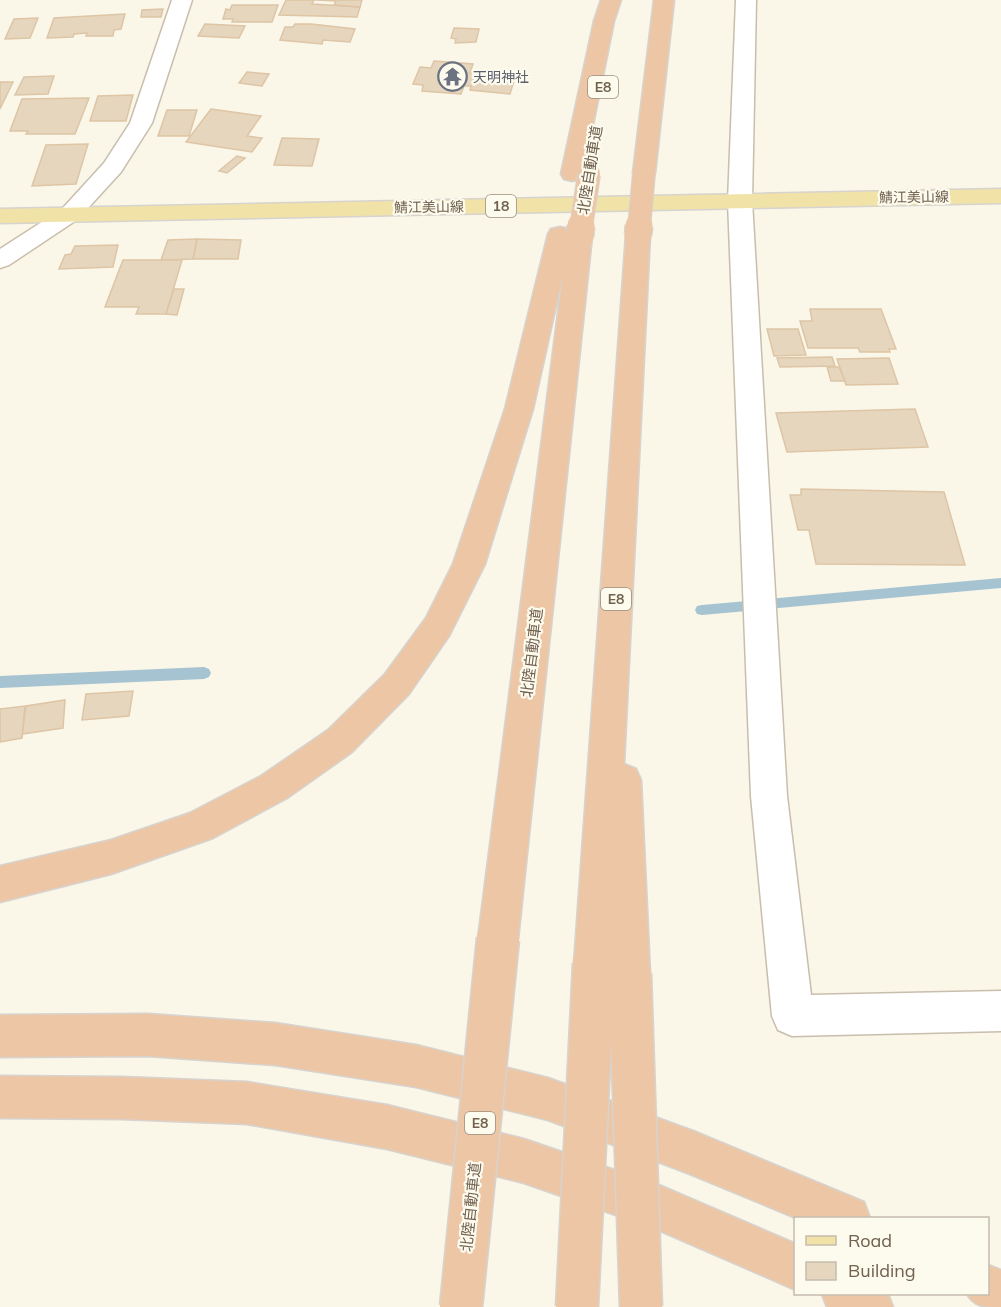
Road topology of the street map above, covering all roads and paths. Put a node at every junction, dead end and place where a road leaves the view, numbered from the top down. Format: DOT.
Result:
graph roads {
  1 [pos="182,0"];
  2 [pos="611,0"];
  3 [pos="617,0"];
  4 [pos="663,0"];
  5 [pos="746,0"];
  6 [pos="581,174"];
  7 [pos="1001,196"];
  8 [pos="740,201"];
  9 [pos="70,214"];
  10 [pos="0,216"];
  11 [pos="570,235"];
  12 [pos="0,260"];
  13 [pos="0,885"];
  14 [pos="612,969"];
  15 [pos="1001,1011"];
  16 [pos="0,1036"];
  17 [pos="0,1097"];
  18 [pos="846,1217"];
  19 [pos="794,1267"];
  20 [pos="849,1295"];
  21 [pos="461,1307"];
  22 [pos="577,1307"];
  23 [pos="641,1307"];
  24 [pos="870,1307"];
  1 -- 9 [label="street"];
  2 -- 6 [label="highway"];
  3 -- 6 [label="highway, 北陸自動車道 / E8"];
  4 -- 14 [label="highway, E8, bridge"];
  5 -- 8 [label="street"];
  6 -- 11 [label="highway, 北陸自動車道 / E8, bridge"];
  7 -- 8 [label="main road, 鯖江美山線 / 18"];
  8 -- 9 [label="main road, 鯖江美山線 / 18"];
  8 -- 15 [label="street"];
  9 -- 10 [label="main road, 鯖江美山線 / 18"];
  9 -- 12 [label="street"];
  11 -- 13 [label="highway"];
  11 -- 21 [label="highway, 北陸自動車道 / E8, bridge"];
  14 -- 22 [label="highway, bridge"];
  14 -- 23 [label="highway, bridge"];
  16 -- 18 [label="highway"];
  17 -- 19 [label="highway"];
  20 -- 24 [label="highway"];
}
